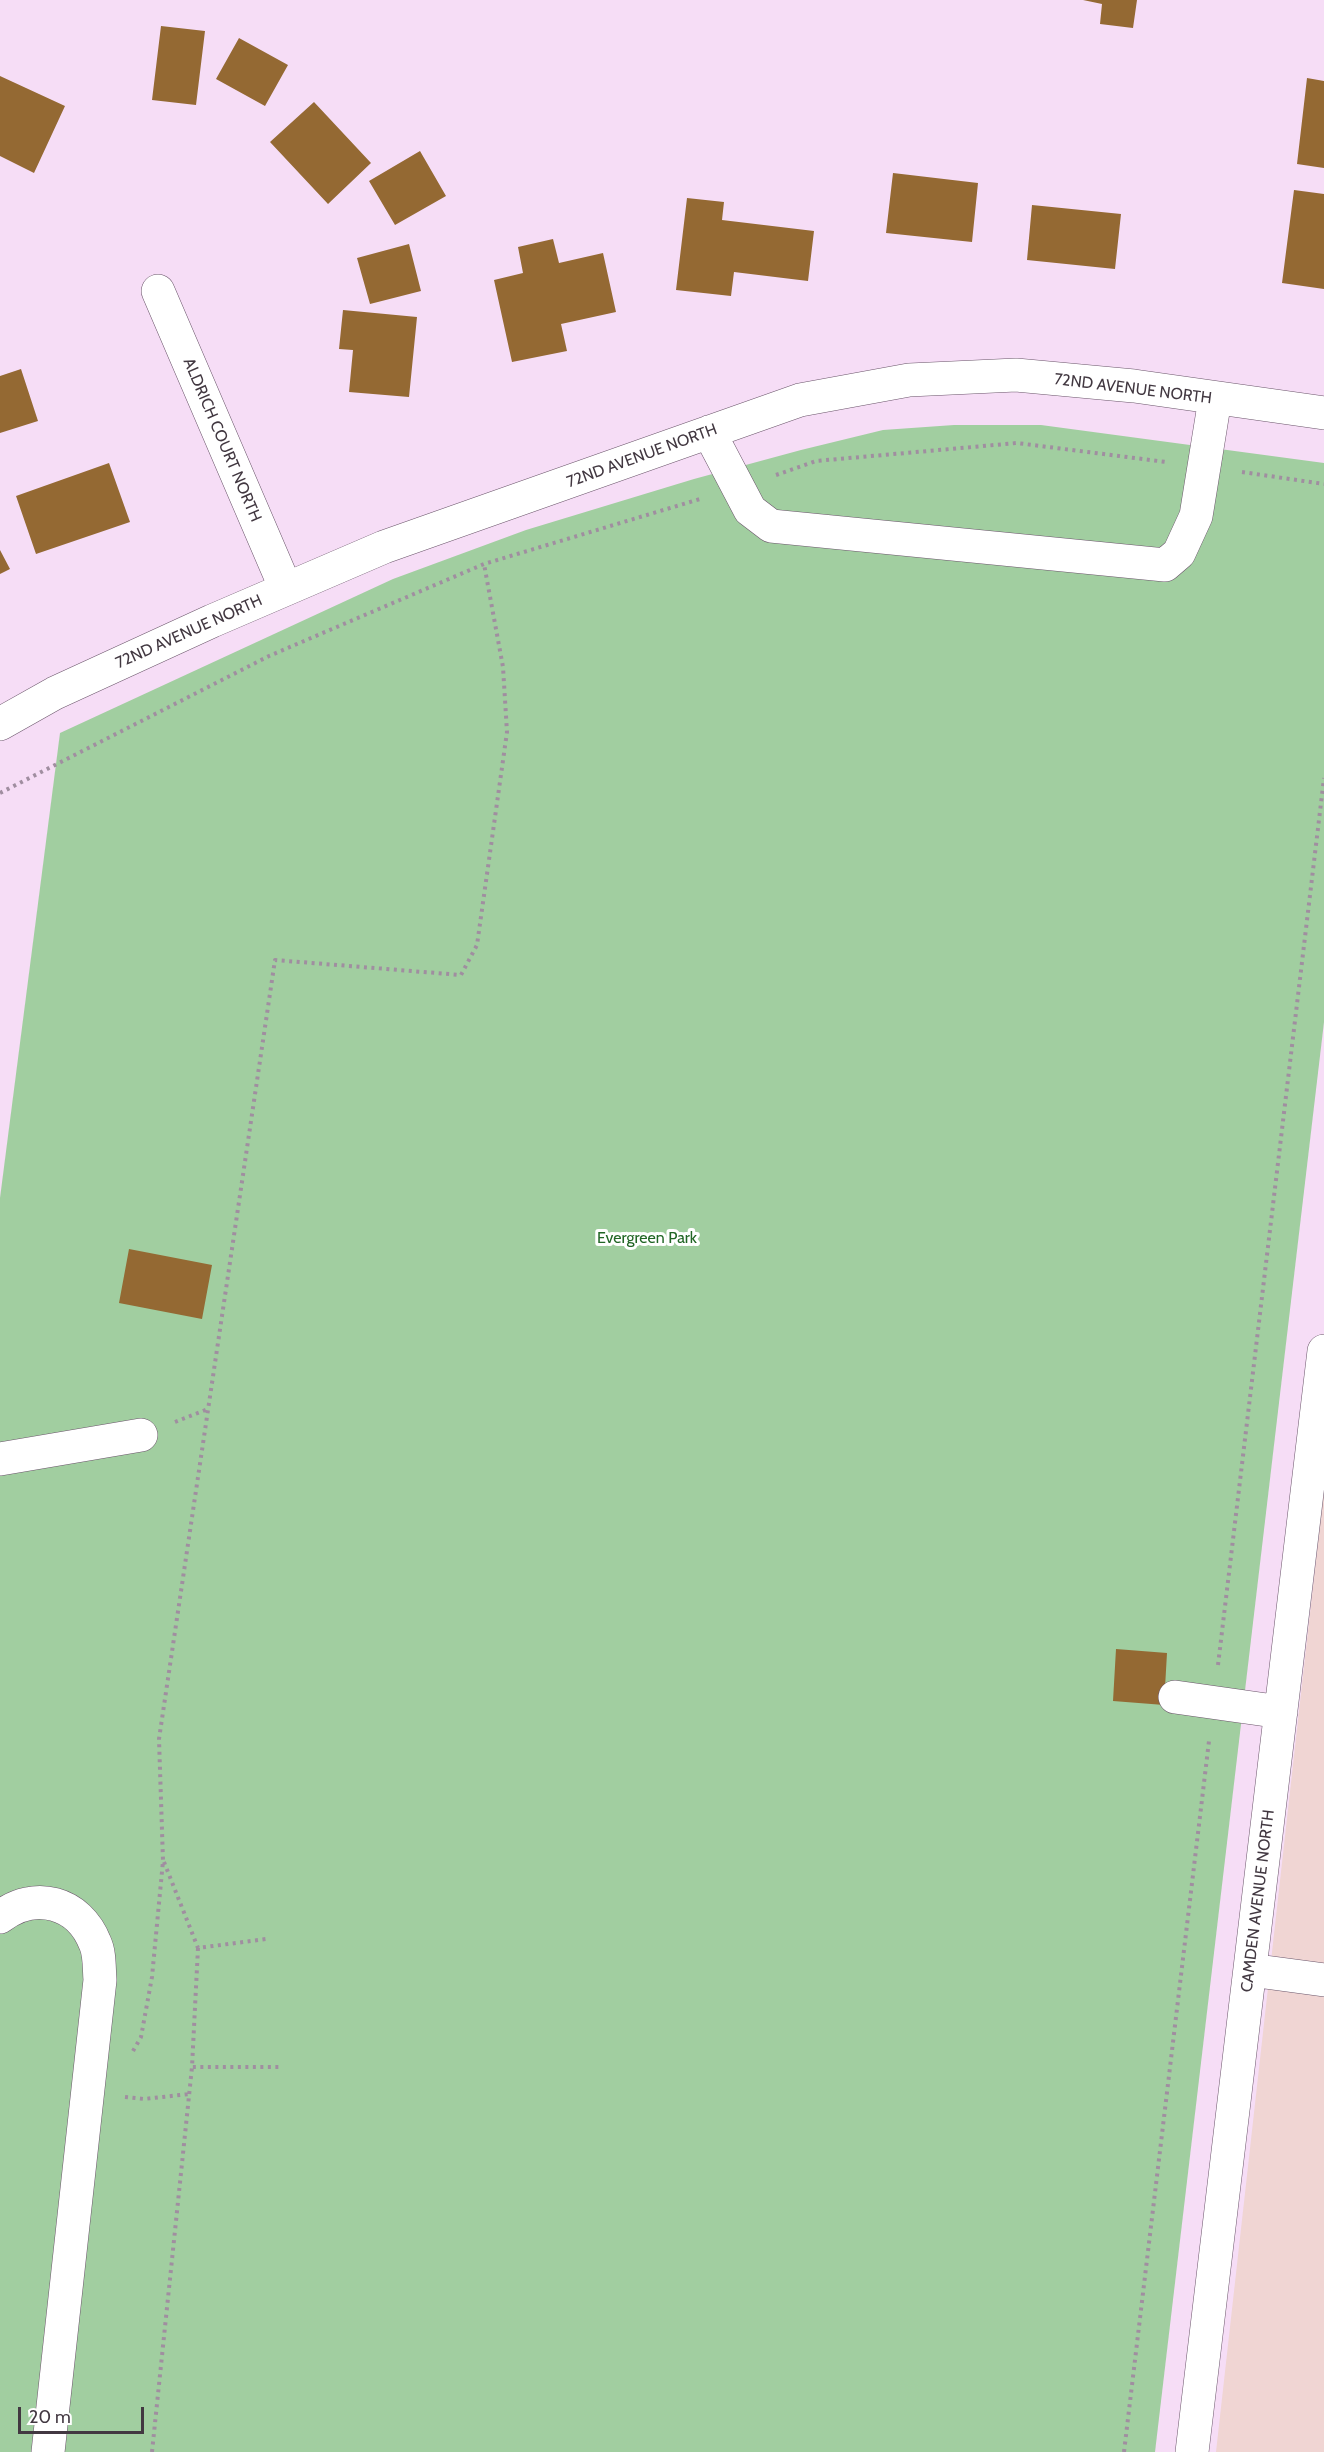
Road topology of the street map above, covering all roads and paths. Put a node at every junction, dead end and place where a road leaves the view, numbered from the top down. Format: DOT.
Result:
graph roads {
  1 [pos="158,291"];
  2 [pos="1215,399"];
  3 [pos="1324,413"];
  4 [pos="709,432"];
  5 [pos="1204,466"];
  6 [pos="1324,484"];
  7 [pos="738,488"];
  8 [pos="484,564"];
  9 [pos="286,589"];
  10 [pos="0,724"];
  11 [pos="1324,778"];
  12 [pos="0,793"];
  13 [pos="1324,1351"];
  14 [pos="1321,1408"];
  15 [pos="141,1435"];
  16 [pos="0,1459"];
  17 [pos="1175,1697"];
  18 [pos="1214,1701"];
  19 [pos="1281,1712"];
  20 [pos="163,1861"];
  21 [pos="0,1917"];
  22 [pos="266,1939"];
  23 [pos="198,1948"];
  24 [pos="1250,1970"];
  25 [pos="1324,1980"];
  26 [pos="130,2055"];
  27 [pos="192,2067"];
  28 [pos="281,2067"];
  29 [pos="88,2091"];
  30 [pos="189,2094"];
  31 [pos="48,2452"];
  32 [pos="152,2452"];
  33 [pos="1124,2452"];
  34 [pos="1192,2452"];
  1 -- 9 [label="street, ALDRICH COURT NORTH"];
  2 -- 3 [label="street, 72ND AVENUE NORTH"];
  2 -- 4 [label="street, 72ND AVENUE NORTH"];
  2 -- 5 [label="street"];
  4 -- 7 [label="street"];
  4 -- 9 [label="street, 72ND AVENUE NORTH"];
  5 -- 6 [label="path"];
  5 -- 7 [label="path"];
  5 -- 7 [label="street"];
  7 -- 8 [label="path"];
  8 -- 12 [label="path"];
  8 -- 20 [label="path"];
  9 -- 10 [label="street, 72ND AVENUE NORTH"];
  11 -- 18 [label="path"];
  13 -- 14 [label="street, CAMDEN AVENUE NORTH"];
  14 -- 19 [label="street, CAMDEN AVENUE NORTH"];
  15 -- 16 [label="street"];
  17 -- 18 [label="street"];
  18 -- 19 [label="street"];
  18 -- 33 [label="path"];
  19 -- 24 [label="street, CAMDEN AVENUE NORTH"];
  20 -- 23 [label="path"];
  20 -- 26 [label="path"];
  21 -- 29 [label="street"];
  22 -- 23 [label="path"];
  23 -- 27 [label="path"];
  24 -- 25 [label="street"];
  24 -- 34 [label="street, CAMDEN AVENUE NORTH"];
  27 -- 28 [label="path"];
  27 -- 30 [label="path"];
  29 -- 30 [label="path"];
  29 -- 31 [label="street"];
  30 -- 32 [label="path"];
}
